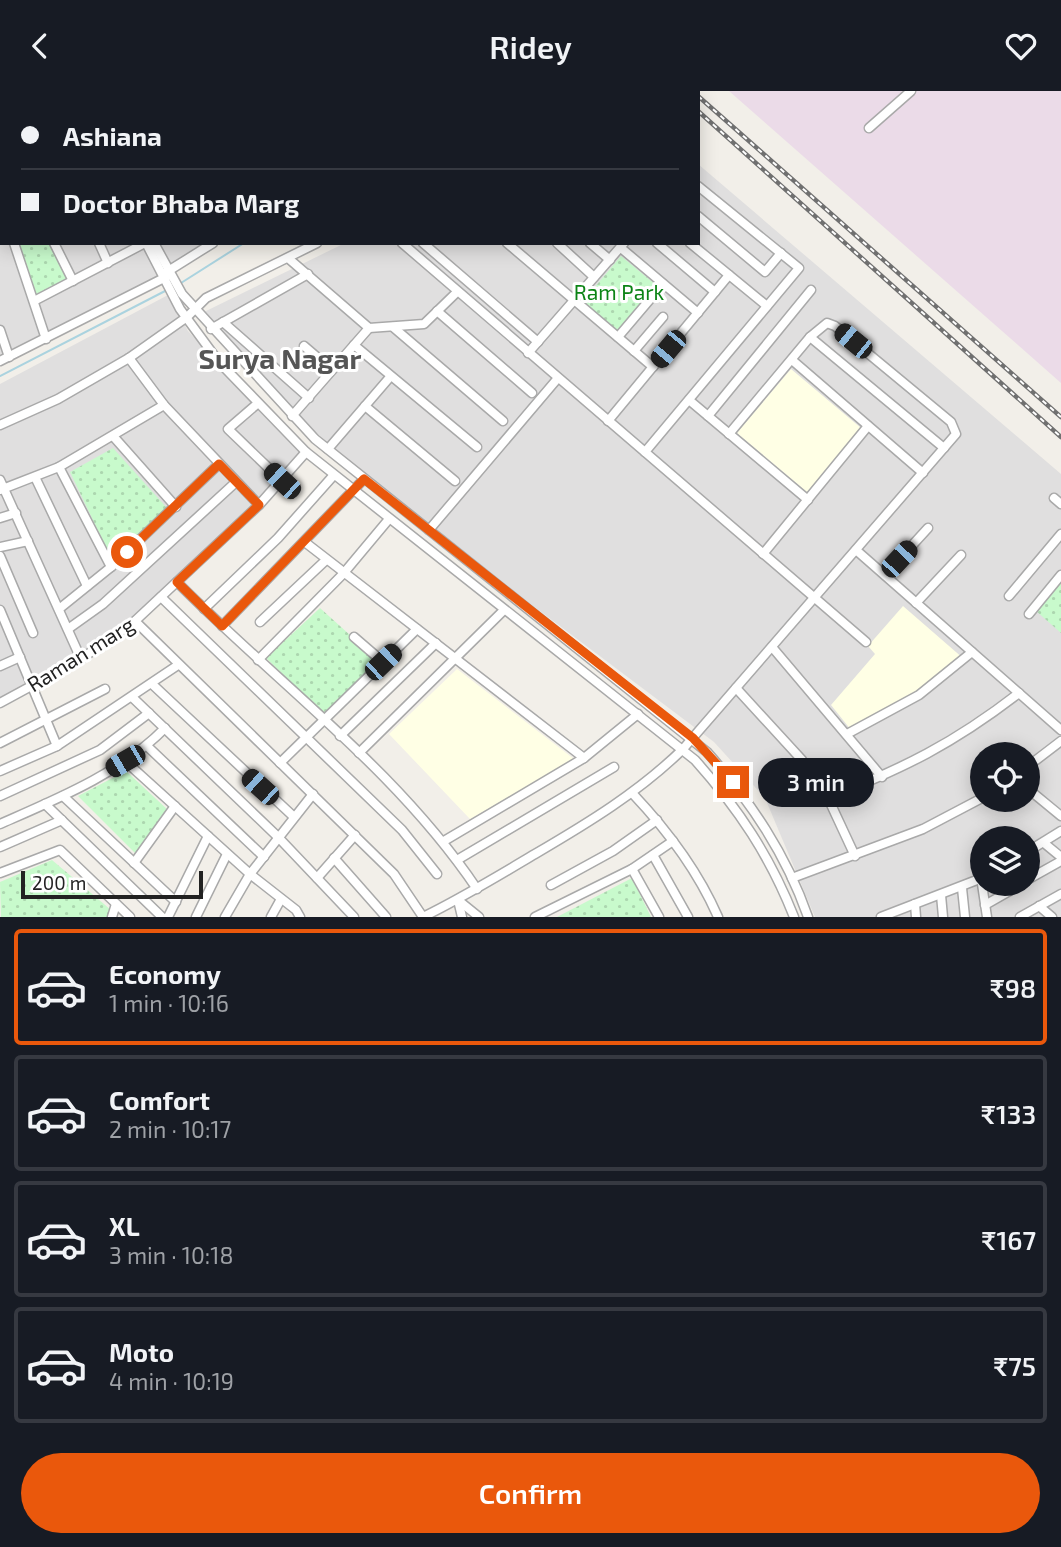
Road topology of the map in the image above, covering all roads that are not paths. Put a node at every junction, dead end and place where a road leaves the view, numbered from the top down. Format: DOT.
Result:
graph roads {
  1 [pos="911,91"];
  2 [pos="869,128"];
  3 [pos="700,188"];
  4 [pos="700,218"];
  5 [pos="15,245"];
  6 [pos="55,245"];
  7 [pos="100,245"];
  8 [pos="142,245"];
  9 [pos="147,245"];
  10 [pos="155,245"];
  11 [pos="210,245"];
  12 [pos="313,245"];
  13 [pos="404,245"];
  14 [pos="425,245"];
  15 [pos="513,245"];
  16 [pos="559,245"];
  17 [pos="593,245"];
  18 [pos="622,245"];
  19 [pos="659,245"];
  20 [pos="692,245"];
  21 [pos="780,253"];
  22 [pos="288,258"];
  23 [pos="610,260"];
  24 [pos="108,263"];
  25 [pos="308,274"];
  26 [pos="729,275"];
  27 [pos="167,277"];
  28 [pos="594,277"];
  29 [pos="73,281"];
  30 [pos="663,284"];
  31 [pos="811,290"];
  32 [pos="457,292"];
  33 [pos="715,292"];
  34 [pos="178,295"];
  35 [pos="575,300"];
  36 [pos="34,301"];
  37 [pos="767,306"];
  38 [pos="194,309"];
  39 [pos="437,311"];
  40 [pos="698,313"];
  41 [pos="187,317"];
  42 [pos="663,317"];
  43 [pos="223,322"];
  44 [pos="393,327"];
  45 [pos="369,328"];
  46 [pos="211,329"];
  47 [pos="0,330"];
  48 [pos="618,337"];
  49 [pos="810,337"];
  50 [pos="46,339"];
  51 [pos="538,342"];
  52 [pos="354,345"];
  53 [pos="304,346"];
  54 [pos="634,351"];
  55 [pos="528,353"];
  56 [pos="129,358"];
  57 [pos="4,359"];
  58 [pos="792,360"];
  59 [pos="653,367"];
  60 [pos="332,370"];
  61 [pos="390,377"];
  62 [pos="558,378"];
  63 [pos="532,393"];
  64 [pos="309,398"];
  65 [pos="689,400"];
  66 [pos="257,404"];
  67 [pos="164,405"];
  68 [pos="365,407"];
  69 [pos="708,416"];
  70 [pos="292,417"];
  71 [pos="503,421"];
  72 [pos="608,421"];
  73 [pos="0,425"];
  74 [pos="869,426"];
  75 [pos="729,434"];
  76 [pos="113,436"];
  77 [pos="477,447"];
  78 [pos="944,448"];
  79 [pos="328,449"];
  80 [pos="645,452"];
  81 [pos="306,453"];
  82 [pos="219,464"];
  83 [pos="59,467"];
  84 [pos="923,473"];
  85 [pos="333,475"];
  86 [pos="35,477"];
  87 [pos="364,479"];
  88 [pos="0,480"];
  89 [pos="282,481"];
  90 [pos="455,481"];
  91 [pos="236,482"];
  92 [pos="2,490"];
  93 [pos="353,491"];
  94 [pos="808,499"];
  95 [pos="259,505"];
  96 [pos="176,507"];
  97 [pos="16,513"];
  98 [pos="0,518"];
  99 [pos="389,519"];
  100 [pos="928,528"];
  101 [pos="429,530"];
  102 [pos="1061,534"];
  103 [pos="27,541"];
  104 [pos="306,543"];
  105 [pos="0,547"];
  106 [pos="856,550"];
  107 [pos="763,554"];
  108 [pos="961,555"];
  109 [pos="0,556"];
  110 [pos="326,560"];
  111 [pos="111,567"];
  112 [pos="343,574"];
  113 [pos="885,575"];
  114 [pos="1061,575"];
  115 [pos="177,582"];
  116 [pos="87,586"];
  117 [pos="1009,596"];
  118 [pos="161,597"];
  119 [pos="815,597"];
  120 [pos="916,603"];
  121 [pos="59,609"];
  122 [pos="204,609"];
  123 [pos="0,610"];
  124 [pos="504,610"];
  125 [pos="1029,614"];
  126 [pos="135,621"];
  127 [pos="260,622"];
  128 [pos="222,626"];
  129 [pos="68,629"];
  130 [pos="417,629"];
  131 [pos="33,633"];
  132 [pos="11,635"];
  133 [pos="354,637"];
  134 [pos="0,641"];
  135 [pos="866,642"];
  136 [pos="436,643"];
  137 [pos="772,646"];
  138 [pos="972,652"];
  139 [pos="20,657"];
  140 [pos="455,657"];
  141 [pos="81,659"];
  142 [pos="258,660"];
  143 [pos="383,662"];
  144 [pos="178,665"];
  145 [pos="0,666"];
  146 [pos="152,684"];
  147 [pos="33,687"];
  148 [pos="736,688"];
  149 [pos="105,689"];
  150 [pos="1019,693"];
  151 [pos="132,697"];
  152 [pos="0,703"];
  153 [pos="149,713"];
  154 [pos="638,714"];
  155 [pos="324,720"];
  156 [pos="46,722"];
  157 [pos="165,728"];
  158 [pos="1061,730"];
  159 [pos="847,734"];
  160 [pos="340,736"];
  161 [pos="307,737"];
  162 [pos="693,738"];
  163 [pos="1061,741"];
  164 [pos="0,743"];
  165 [pos="57,745"];
  166 [pos="147,746"];
  167 [pos="683,750"];
  168 [pos="359,753"];
  169 [pos="1040,757"];
  170 [pos="584,758"];
  171 [pos="125,761"];
  172 [pos="280,762"];
  173 [pos="614,768"];
  174 [pos="0,772"];
  175 [pos="882,777"];
  176 [pos="313,794"];
  177 [pos="633,794"];
  178 [pos="0,796"];
  179 [pos="63,796"];
  180 [pos="828,799"];
  181 [pos="1040,799"];
  182 [pos="46,804"];
  183 [pos="970,804"];
  184 [pos="176,806"];
  185 [pos="1061,816"];
  186 [pos="294,817"];
  187 [pos="62,820"];
  188 [pos="657,820"];
  189 [pos="0,824"];
  190 [pos="1061,831"];
  191 [pos="355,835"];
  192 [pos="208,836"];
  193 [pos="278,837"];
  194 [pos="444,841"];
  195 [pos="673,841"];
  196 [pos="1044,843"];
  197 [pos="1040,845"];
  198 [pos="0,847"];
  199 [pos="227,854"];
  200 [pos="653,855"];
  201 [pos="855,856"];
  202 [pos="264,857"];
  203 [pos="334,858"];
  204 [pos="1061,859"];
  205 [pos="457,860"];
  206 [pos="134,863"];
  207 [pos="632,869"];
  208 [pos="1040,872"];
  209 [pos="0,873"];
  210 [pos="250,874"];
  211 [pos="436,874"];
  212 [pos="317,878"];
  213 [pos="792,878"];
  214 [pos="551,885"];
  215 [pos="970,885"];
  216 [pos="962,888"];
  217 [pos="477,889"];
  218 [pos="1061,894"];
  219 [pos="941,895"];
  220 [pos="984,896"];
  221 [pos="1001,896"];
  222 [pos="281,899"];
  223 [pos="458,900"];
  224 [pos="176,902"];
  225 [pos="116,904"];
  226 [pos="915,904"];
  227 [pos="985,905"];
  228 [pos="1039,906"];
  229 [pos="352,916"];
  230 [pos="112,917"];
  231 [pos="130,917"];
  232 [pos="165,917"];
  233 [pos="196,917"];
  234 [pos="225,917"];
  235 [pos="271,917"];
  236 [pos="300,917"];
  237 [pos="386,917"];
  238 [pos="462,917"];
  239 [pos="478,917"];
  240 [pos="535,917"];
  241 [pos="659,917"];
  242 [pos="688,917"];
  243 [pos="718,917"];
  244 [pos="794,917"];
  245 [pos="808,917"];
  246 [pos="881,917"];
  247 [pos="916,917"];
  248 [pos="943,917"];
  249 [pos="965,917"];
  250 [pos="987,917"];
  251 [pos="1020,917"];
  252 [pos="1052,917"];
  1 -- 2 [label="street"];
  3 -- 21 [label="street"];
  4 -- 21 [label="street"];
  5 -- 36 [label="street"];
  6 -- 29 [label="street"];
  7 -- 24 [label="street"];
  8 -- 24 [label="street"];
  9 -- 27 [label="street"];
  10 -- 27 [label="street"];
  11 -- 27 [label="street"];
  12 -- 22 [label="street"];
  13 -- 32 [label="street"];
  14 -- 51 [label="street"];
  15 -- 35 [label="street"];
  16 -- 28 [label="street"];
  17 -- 23 [label="street"];
  18 -- 23 [label="street"];
  18 -- 30 [label="street"];
  19 -- 33 [label="street"];
  20 -- 26 [label="street"];
  21 -- 37 [label="street"];
  22 -- 25 [label="street"];
  22 -- 38 [label="street"];
  23 -- 28 [label="street"];
  24 -- 29 [label="street"];
  25 -- 43 [label="street"];
  25 -- 45 [label="street"];
  26 -- 33 [label="street"];
  26 -- 37 [label="street"];
  27 -- 34 [label="street"];
  27 -- 50 [label="street"];
  28 -- 35 [label="street"];
  29 -- 36 [label="street"];
  30 -- 40 [label="street"];
  30 -- 48 [label="street"];
  31 -- 69 [label="street"];
  32 -- 39 [label="street"];
  32 -- 55 [label="street"];
  33 -- 40 [label="street"];
  34 -- 38 [label="street"];
  34 -- 41 [label="street"];
  35 -- 48 [label="street"];
  35 -- 51 [label="street"];
  36 -- 50 [label="street"];
  37 -- 65 [label="street"];
  38 -- 41 [label="street"];
  38 -- 46 [label="street"];
  39 -- 44 [label="street"];
  39 -- 63 [label="street"];
  40 -- 59 [label="street"];
  41 -- 56 [label="street"];
  41 -- 66 [label="street"];
  42 -- 54 [label="street"];
  43 -- 46 [label="street"];
  43 -- 64 [label="street"];
  44 -- 45 [label="street"];
  44 -- 71 [label="street"];
  45 -- 52 [label="street"];
  46 -- 70 [label="street"];
  47 -- 57 [label="street"];
  48 -- 54 [label="street"];
  49 -- 58 [label="street"];
  49 -- 78 [label="street"];
  49 -- 78 [label="street"];
  50 -- 57 [label="street"];
  51 -- 55 [label="street"];
  52 -- 60 [label="street"];
  52 -- 61 [label="street"];
  53 -- 60 [label="street"];
  54 -- 59 [label="street"];
  55 -- 62 [label="street"];
  56 -- 67 [label="street"];
  56 -- 73 [label="street"];
  58 -- 74 [label="street"];
  58 -- 75 [label="street"];
  59 -- 72 [label="street"];
  60 -- 64 [label="street"];
  61 -- 68 [label="street"];
  61 -- 77 [label="street"];
  62 -- 72 [label="street"];
  62 -- 101 [label="street"];
  64 -- 70 [label="street"];
  65 -- 69 [label="street"];
  65 -- 80 [label="street"];
  66 -- 81 [label="street"];
  66 -- 89 [label="street"];
  67 -- 76 [label="street"];
  67 -- 82 [label="street"];
  68 -- 79 [label="street"];
  68 -- 90 [label="street"];
  69 -- 75 [label="street"];
  70 -- 79 [label="street"];
  72 -- 80 [label="street"];
  74 -- 84 [label="street"];
  74 -- 94 [label="street"];
  75 -- 94 [label="street"];
  76 -- 83 [label="street"];
  76 -- 96 [label="street"];
  78 -- 84 [label="street"];
  79 -- 87 [label="street"];
  80 -- 107 [label="street"];
  81 -- 85 [label="street"];
  81 -- 89 [label="street, Raman marg"];
  82 -- 91 [label="street"];
  82 -- 96 [label="street"];
  83 -- 86 [label="street"];
  83 -- 111 [label="street"];
  84 -- 106 [label="street"];
  85 -- 93 [label="street"];
  85 -- 122 [label="street"];
  86 -- 92 [label="street"];
  86 -- 116 [label="street"];
  87 -- 93 [label="street"];
  87 -- 101 [label="street"];
  88 -- 92 [label="street"];
  89 -- 95 [label="street, Raman marg"];
  91 -- 95 [label="street"];
  91 -- 129 [label="street"];
  92 -- 97 [label="street"];
  93 -- 99 [label="street"];
  93 -- 104 [label="street"];
  94 -- 107 [label="street"];
  95 -- 115 [label="street, Raman marg"];
  96 -- 111 [label="street"];
  97 -- 98 [label="street"];
  97 -- 103 [label="street"];
  99 -- 112 [label="street"];
  99 -- 124 [label="street"];
  100 -- 113 [label="street"];
  101 -- 162 [label="street"];
  102 -- 117 [label="street"];
  103 -- 105 [label="street"];
  103 -- 121 [label="street"];
  104 -- 110 [label="street"];
  104 -- 128 [label="street"];
  106 -- 113 [label="street"];
  106 -- 119 [label="street"];
  107 -- 119 [label="street"];
  108 -- 120 [label="street"];
  109 -- 131 [label="street"];
  110 -- 112 [label="street"];
  110 -- 127 [label="street"];
  111 -- 116 [label="street"];
  112 -- 130 [label="street"];
  112 -- 142 [label="street"];
  113 -- 120 [label="street"];
  114 -- 125 [label="street"];
  115 -- 118 [label="street, Raman marg"];
  115 -- 122 [label="street"];
  116 -- 121 [label="street"];
  118 -- 126 [label="street, Raman marg"];
  118 -- 161 [label="street"];
  119 -- 135 [label="street"];
  119 -- 137 [label="street"];
  120 -- 138 [label="street"];
  121 -- 129 [label="street"];
  122 -- 128 [label="street"];
  123 -- 132 [label="street"];
  124 -- 140 [label="street"];
  124 -- 154 [label="street"];
  126 -- 141 [label="street, Raman marg"];
  126 -- 144 [label="street"];
  128 -- 142 [label="street"];
  129 -- 141 [label="street"];
  130 -- 136 [label="street"];
  130 -- 143 [label="street"];
  132 -- 134 [label="street"];
  132 -- 139 [label="street"];
  133 -- 143 [label="street"];
  136 -- 140 [label="street"];
  136 -- 160 [label="street"];
  137 -- 148 [label="street"];
  137 -- 159 [label="street"];
  138 -- 150 [label="street"];
  138 -- 159 [label="street"];
  139 -- 145 [label="street"];
  139 -- 147 [label="street"];
  140 -- 168 [label="street"];
  140 -- 170 [label="street"];
  141 -- 147 [label="street, Raman marg"];
  142 -- 155 [label="street"];
  143 -- 155 [label="street"];
  144 -- 146 [label="street"];
  144 -- 172 [label="street"];
  146 -- 151 [label="street"];
  146 -- 186 [label="street"];
  147 -- 152 [label="street, Raman marg"];
  147 -- 156 [label="street"];
  148 -- 162 [label="street"];
  148 -- 180 [label="street"];
  149 -- 156 [label="street"];
  150 -- 158 [label="street"];
  150 -- 175 [label="street"];
  151 -- 153 [label="street"];
  151 -- 165 [label="street"];
  153 -- 157 [label="street"];
  153 -- 178 [label="street"];
  154 -- 167 [label="street"];
  154 -- 170 [label="street"];
  155 -- 160 [label="street"];
  155 -- 161 [label="street"];
  156 -- 164 [label="street"];
  156 -- 165 [label="street"];
  157 -- 166 [label="street"];
  157 -- 193 [label="street"];
  159 -- 175 [label="street"];
  160 -- 168 [label="street"];
  161 -- 172 [label="street"];
  161 -- 211 [label="street"];
  162 -- 167 [label="street"];
  162 -- 213 [label="street"];
  163 -- 169 [label="street"];
  165 -- 174 [label="street"];
  166 -- 171 [label="street"];
  166 -- 202 [label="street"];
  167 -- 177 [label="street"];
  167 -- 244 [label="street"];
  168 -- 194 [label="street"];
  170 -- 194 [label="street"];
  171 -- 179 [label="street"];
  171 -- 184 [label="street"];
  172 -- 176 [label="street"];
  173 -- 205 [label="street"];
  175 -- 180 [label="street"];
  176 -- 186 [label="street"];
  176 -- 191 [label="street"];
  177 -- 188 [label="street"];
  177 -- 217 [label="street"];
  179 -- 182 [label="street"];
  179 -- 206 [label="street"];
  180 -- 201 [label="street"];
  181 -- 185 [label="street"];
  182 -- 187 [label="street"];
  182 -- 189 [label="street"];
  183 -- 201 [label="street"];
  184 -- 192 [label="street"];
  184 -- 206 [label="street"];
  186 -- 193 [label="street"];
  187 -- 198 [label="street"];
  187 -- 232 [label="street"];
  188 -- 195 [label="street"];
  188 -- 214 [label="street"];
  190 -- 196 [label="street"];
  191 -- 203 [label="street"];
  191 -- 223 [label="street"];
  192 -- 199 [label="street"];
  192 -- 224 [label="street"];
  193 -- 202 [label="street"];
  193 -- 212 [label="street"];
  194 -- 205 [label="street"];
  195 -- 200 [label="street"];
  195 -- 243 [label="street"];
  196 -- 197 [label="street"];
  196 -- 204 [label="street"];
  199 -- 210 [label="street"];
  199 -- 233 [label="street"];
  200 -- 207 [label="street"];
  200 -- 242 [label="street"];
  201 -- 213 [label="street"];
  202 -- 210 [label="street"];
  203 -- 212 [label="street"];
  203 -- 237 [label="street"];
  204 -- 208 [label="street"];
  205 -- 217 [label="street"];
  206 -- 224 [label="street"];
  207 -- 240 [label="street"];
  207 -- 241 [label="street"];
  209 -- 225 [label="street"];
  210 -- 222 [label="street"];
  210 -- 234 [label="street"];
  212 -- 229 [label="street"];
  213 -- 245 [label="street"];
  215 -- 216 [label="street"];
  216 -- 219 [label="street"];
  216 -- 249 [label="street"];
  217 -- 223 [label="street"];
  218 -- 228 [label="street"];
  219 -- 226 [label="street"];
  219 -- 248 [label="street"];
  220 -- 227 [label="street"];
  221 -- 227 [label="street"];
  222 -- 235 [label="street"];
  222 -- 236 [label="street"];
  223 -- 238 [label="street"];
  223 -- 239 [label="street"];
  224 -- 232 [label="street"];
  225 -- 230 [label="street"];
  225 -- 231 [label="street"];
  226 -- 246 [label="street"];
  226 -- 247 [label="street"];
  227 -- 250 [label="street"];
  228 -- 251 [label="street"];
  228 -- 252 [label="street"];
}
